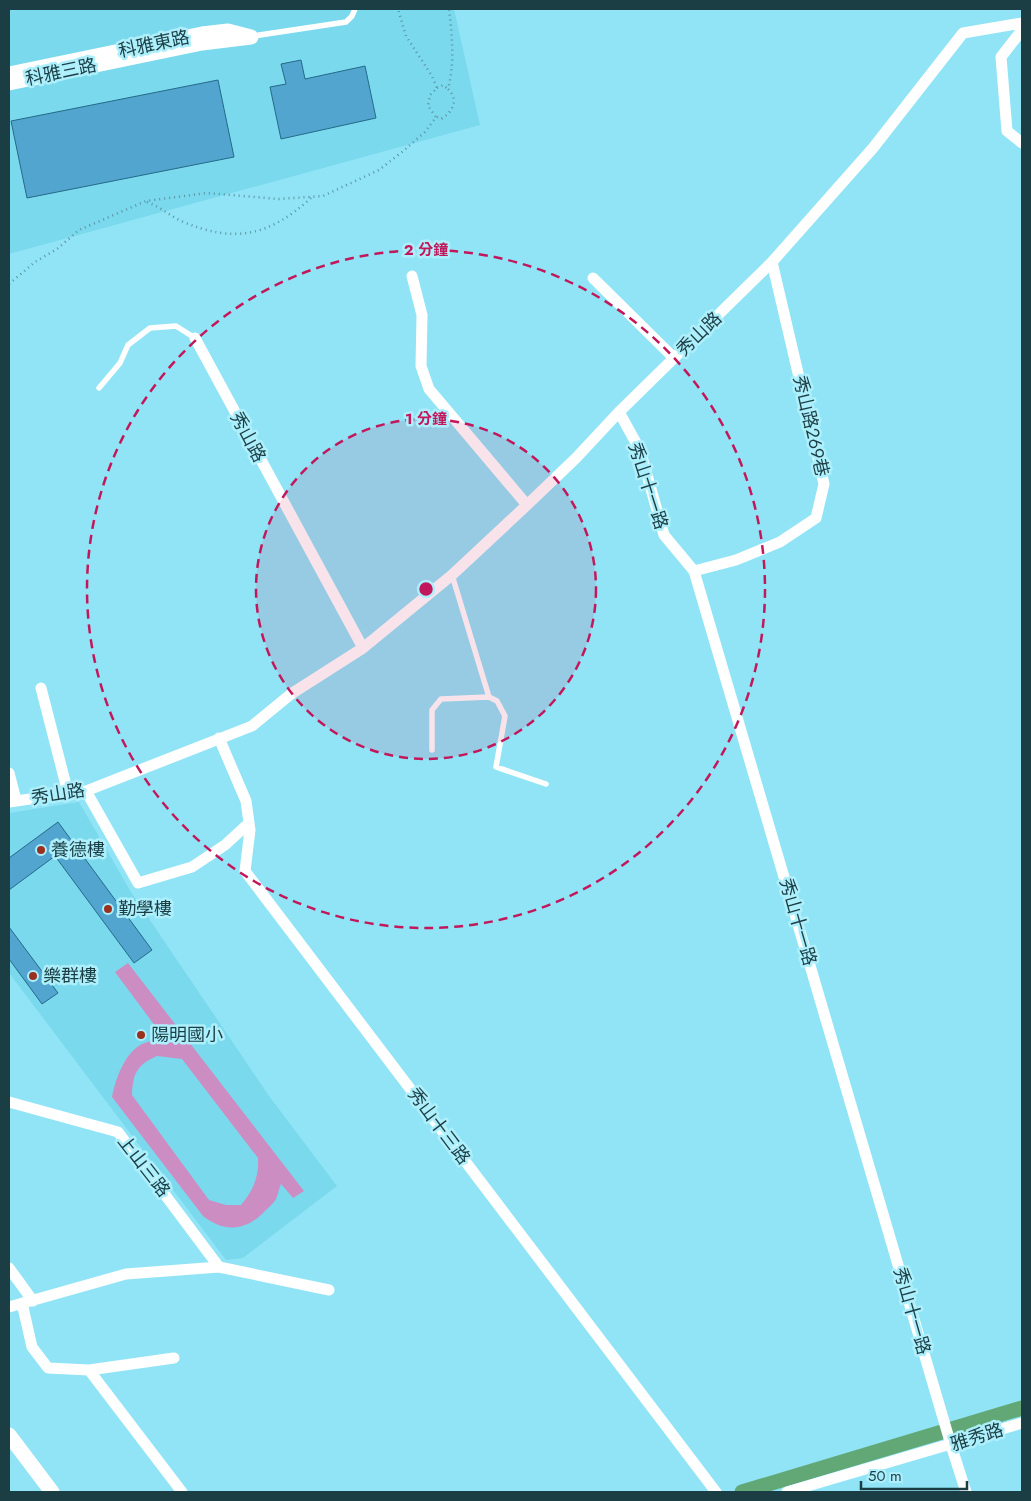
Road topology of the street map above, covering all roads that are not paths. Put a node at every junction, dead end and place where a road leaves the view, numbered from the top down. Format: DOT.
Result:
graph roads {
  1 [pos="356,9"];
  2 [pos="1022,23"];
  3 [pos="1022,30"];
  4 [pos="251,36"];
  5 [pos="202,43"];
  6 [pos="9,74"];
  7 [pos="9,83"];
  8 [pos="1022,143"];
  9 [pos="772,262"];
  10 [pos="412,276"];
  11 [pos="593,278"];
  12 [pos="195,338"];
  13 [pos="674,358"];
  14 [pos="99,388"];
  15 [pos="619,412"];
  16 [pos="527,505"];
  17 [pos="694,571"];
  18 [pos="452,575"];
  19 [pos="363,648"];
  20 [pos="41,688"];
  21 [pos="489,697"];
  22 [pos="219,738"];
  23 [pos="432,750"];
  24 [pos="9,773"];
  25 [pos="546,784"];
  26 [pos="86,791"];
  27 [pos="68,793"];
  28 [pos="13,801"];
  29 [pos="249,823"];
  30 [pos="9,1102"];
  31 [pos="220,1267"];
  32 [pos="9,1268"];
  33 [pos="329,1290"];
  34 [pos="28,1302"];
  35 [pos="9,1307"];
  36 [pos="174,1358"];
  37 [pos="89,1370"];
  38 [pos="1022,1423"];
  39 [pos="9,1435"];
  40 [pos="951,1445"];
  41 [pos="52,1492"];
  42 [pos="182,1492"];
  43 [pos="716,1492"];
  44 [pos="787,1492"];
  45 [pos="966,1492"];
  1 -- 4 [label="lane"];
  2 -- 9 [label="street, 秀山路"];
  3 -- 8 [label="street"];
  4 -- 5 [label="street, 科雅東路"];
  4 -- 6 [label="street, 科雅東路"];
  5 -- 7 [label="street, 科雅三路"];
  9 -- 13 [label="street, 秀山路"];
  9 -- 17 [label="street, 秀山路269巷"];
  10 -- 16 [label="street"];
  11 -- 13 [label="street"];
  12 -- 14 [label="lane, 秀山路"];
  12 -- 19 [label="street, 秀山路"];
  13 -- 15 [label="street, 秀山路"];
  15 -- 16 [label="street, 秀山路"];
  15 -- 17 [label="street, 秀山十一路"];
  16 -- 18 [label="street, 秀山路"];
  17 -- 40 [label="street, 秀山十一路"];
  18 -- 19 [label="street, 秀山路"];
  18 -- 21 [label="lane"];
  19 -- 22 [label="street, 秀山路"];
  20 -- 27 [label="street"];
  21 -- 23 [label="lane"];
  21 -- 25 [label="lane"];
  22 -- 26 [label="street, 秀山路"];
  22 -- 29 [label="street, 秀山十三路"];
  24 -- 28 [label="street, 秀山路"];
  26 -- 27 [label="street, 秀山路"];
  26 -- 29 [label="street"];
  27 -- 28 [label="street, 秀山路"];
  29 -- 43 [label="street, 秀山十三路"];
  30 -- 31 [label="street, 上山三路"];
  31 -- 33 [label="street"];
  31 -- 34 [label="street"];
  32 -- 34 [label="street"];
  34 -- 35 [label="street"];
  34 -- 37 [label="street"];
  36 -- 37 [label="street"];
  37 -- 42 [label="street"];
  38 -- 40 [label="street, 雅秀路"];
  39 -- 41 [label="street"];
  40 -- 44 [label="street, 雅秀路"];
  40 -- 45 [label="street, 秀山十一路"];
}
